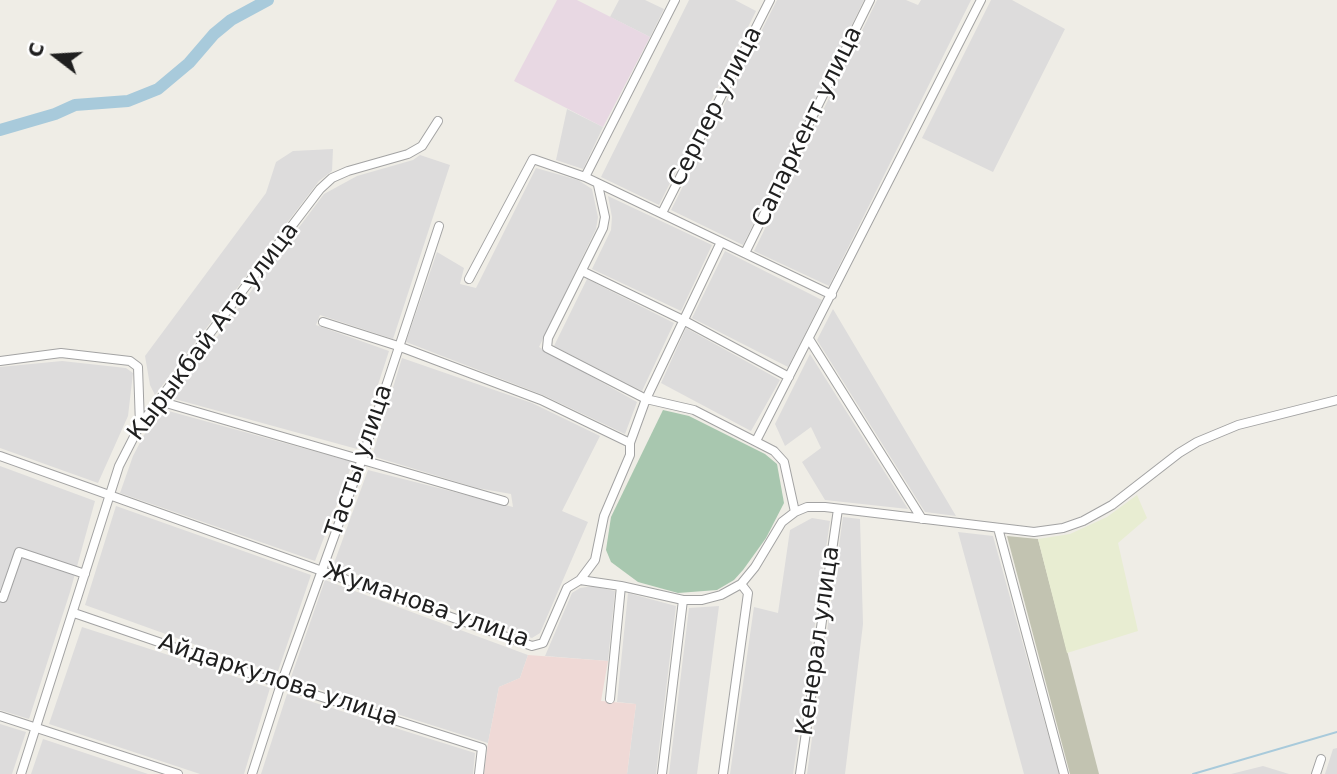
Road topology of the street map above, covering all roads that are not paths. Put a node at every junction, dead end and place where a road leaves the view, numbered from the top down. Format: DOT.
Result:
graph roads {
  1 [pos="675,0"];
  2 [pos="770,0"];
  3 [pos="870,0"];
  4 [pos="981,0"];
  5 [pos="438,121"];
  6 [pos="585,177"];
  7 [pos="598,185"];
  8 [pos="662,214"];
  9 [pos="439,226"];
  10 [pos="721,242"];
  11 [pos="746,253"];
  12 [pos="582,271"];
  13 [pos="469,279"];
  14 [pos="832,295"];
  15 [pos="683,320"];
  16 [pos="323,322"];
  17 [pos="809,339"];
  18 [pos="398,346"];
  19 [pos="0,361"];
  20 [pos="789,377"];
  21 [pos="646,399"];
  22 [pos="1337,400"];
  23 [pos="159,401"];
  24 [pos="140,425"];
  25 [pos="756,441"];
  26 [pos="630,443"];
  27 [pos="0,456"];
  28 [pos="362,459"];
  29 [pos="110,497"];
  30 [pos="503,501"];
  31 [pos="838,509"];
  32 [pos="795,512"];
  33 [pos="922,519"];
  34 [pos="998,528"];
  35 [pos="321,570"];
  36 [pos="85,574"];
  37 [pos="580,580"];
  38 [pos="741,584"];
  39 [pos="621,586"];
  40 [pos="0,597"];
  41 [pos="683,600"];
  42 [pos="74,613"];
  43 [pos="281,684"];
  44 [pos="610,699"];
  45 [pos="0,716"];
  46 [pos="36,727"];
  47 [pos="1321,759"];
  48 [pos="21,774"];
  49 [pos="178,774"];
  50 [pos="252,774"];
  51 [pos="479,774"];
  52 [pos="662,774"];
  53 [pos="723,774"];
  54 [pos="800,774"];
  55 [pos="1064,774"];
  56 [pos="1316,774"];
  1 -- 6 [label="street"];
  2 -- 8 [label="street, Серпер улица"];
  3 -- 11 [label="street, Сапаркент улица"];
  4 -- 14 [label="street"];
  5 -- 23 [label="street, Кырыкбай Ата улица"];
  6 -- 7 [label="street"];
  6 -- 13 [label="street"];
  7 -- 8 [label="street"];
  7 -- 12 [label="street"];
  8 -- 10 [label="street"];
  9 -- 18 [label="street, Тасты улица"];
  10 -- 11 [label="street"];
  10 -- 15 [label="street, Сапаркент улица"];
  11 -- 14 [label="street"];
  12 -- 15 [label="street"];
  12 -- 21 [label="street"];
  14 -- 17 [label="street"];
  15 -- 20 [label="street"];
  15 -- 21 [label="street, Сапаркент улица"];
  16 -- 18 [label="street"];
  17 -- 20 [label="street"];
  17 -- 33 [label="street"];
  18 -- 26 [label="street"];
  18 -- 28 [label="street, Тасты улица"];
  19 -- 24 [label="street"];
  20 -- 25 [label="street"];
  21 -- 25 [label="street"];
  21 -- 26 [label="street, Сапаркент улица"];
  22 -- 34 [label="street"];
  23 -- 24 [label="street, Кырыкбай Ата улица"];
  23 -- 28 [label="street"];
  24 -- 29 [label="street, Кырыкбай Ата улица"];
  25 -- 32 [label="street"];
  26 -- 37 [label="street, Сапаркент улица"];
  27 -- 29 [label="street, Жуманова улица"];
  28 -- 30 [label="street"];
  28 -- 35 [label="street, Тасты улица"];
  29 -- 35 [label="street, Жуманова улица"];
  29 -- 36 [label="street, Кырыкбай Ата улица"];
  31 -- 32 [label="street"];
  31 -- 33 [label="street"];
  31 -- 54 [label="street, Кенерал улица"];
  32 -- 38 [label="street"];
  33 -- 34 [label="street"];
  34 -- 55 [label="street"];
  35 -- 37 [label="street, Жуманова улица"];
  35 -- 43 [label="street, Тасты улица"];
  36 -- 40 [label="street"];
  36 -- 42 [label="street, Кырыкбай Ата улица"];
  37 -- 39 [label="street"];
  38 -- 41 [label="street"];
  38 -- 53 [label="street"];
  39 -- 41 [label="street"];
  39 -- 44 [label="street"];
  41 -- 52 [label="street"];
  42 -- 43 [label="street, Айдаркулова улица"];
  42 -- 46 [label="street, Кырыкбай Ата улица"];
  43 -- 50 [label="street, Тасты улица"];
  43 -- 51 [label="street, Айдаркулова улица"];
  45 -- 46 [label="street"];
  46 -- 48 [label="street, Кырыкбай Ата улица"];
  46 -- 49 [label="street"];
  47 -- 56 [label="street"];
}
